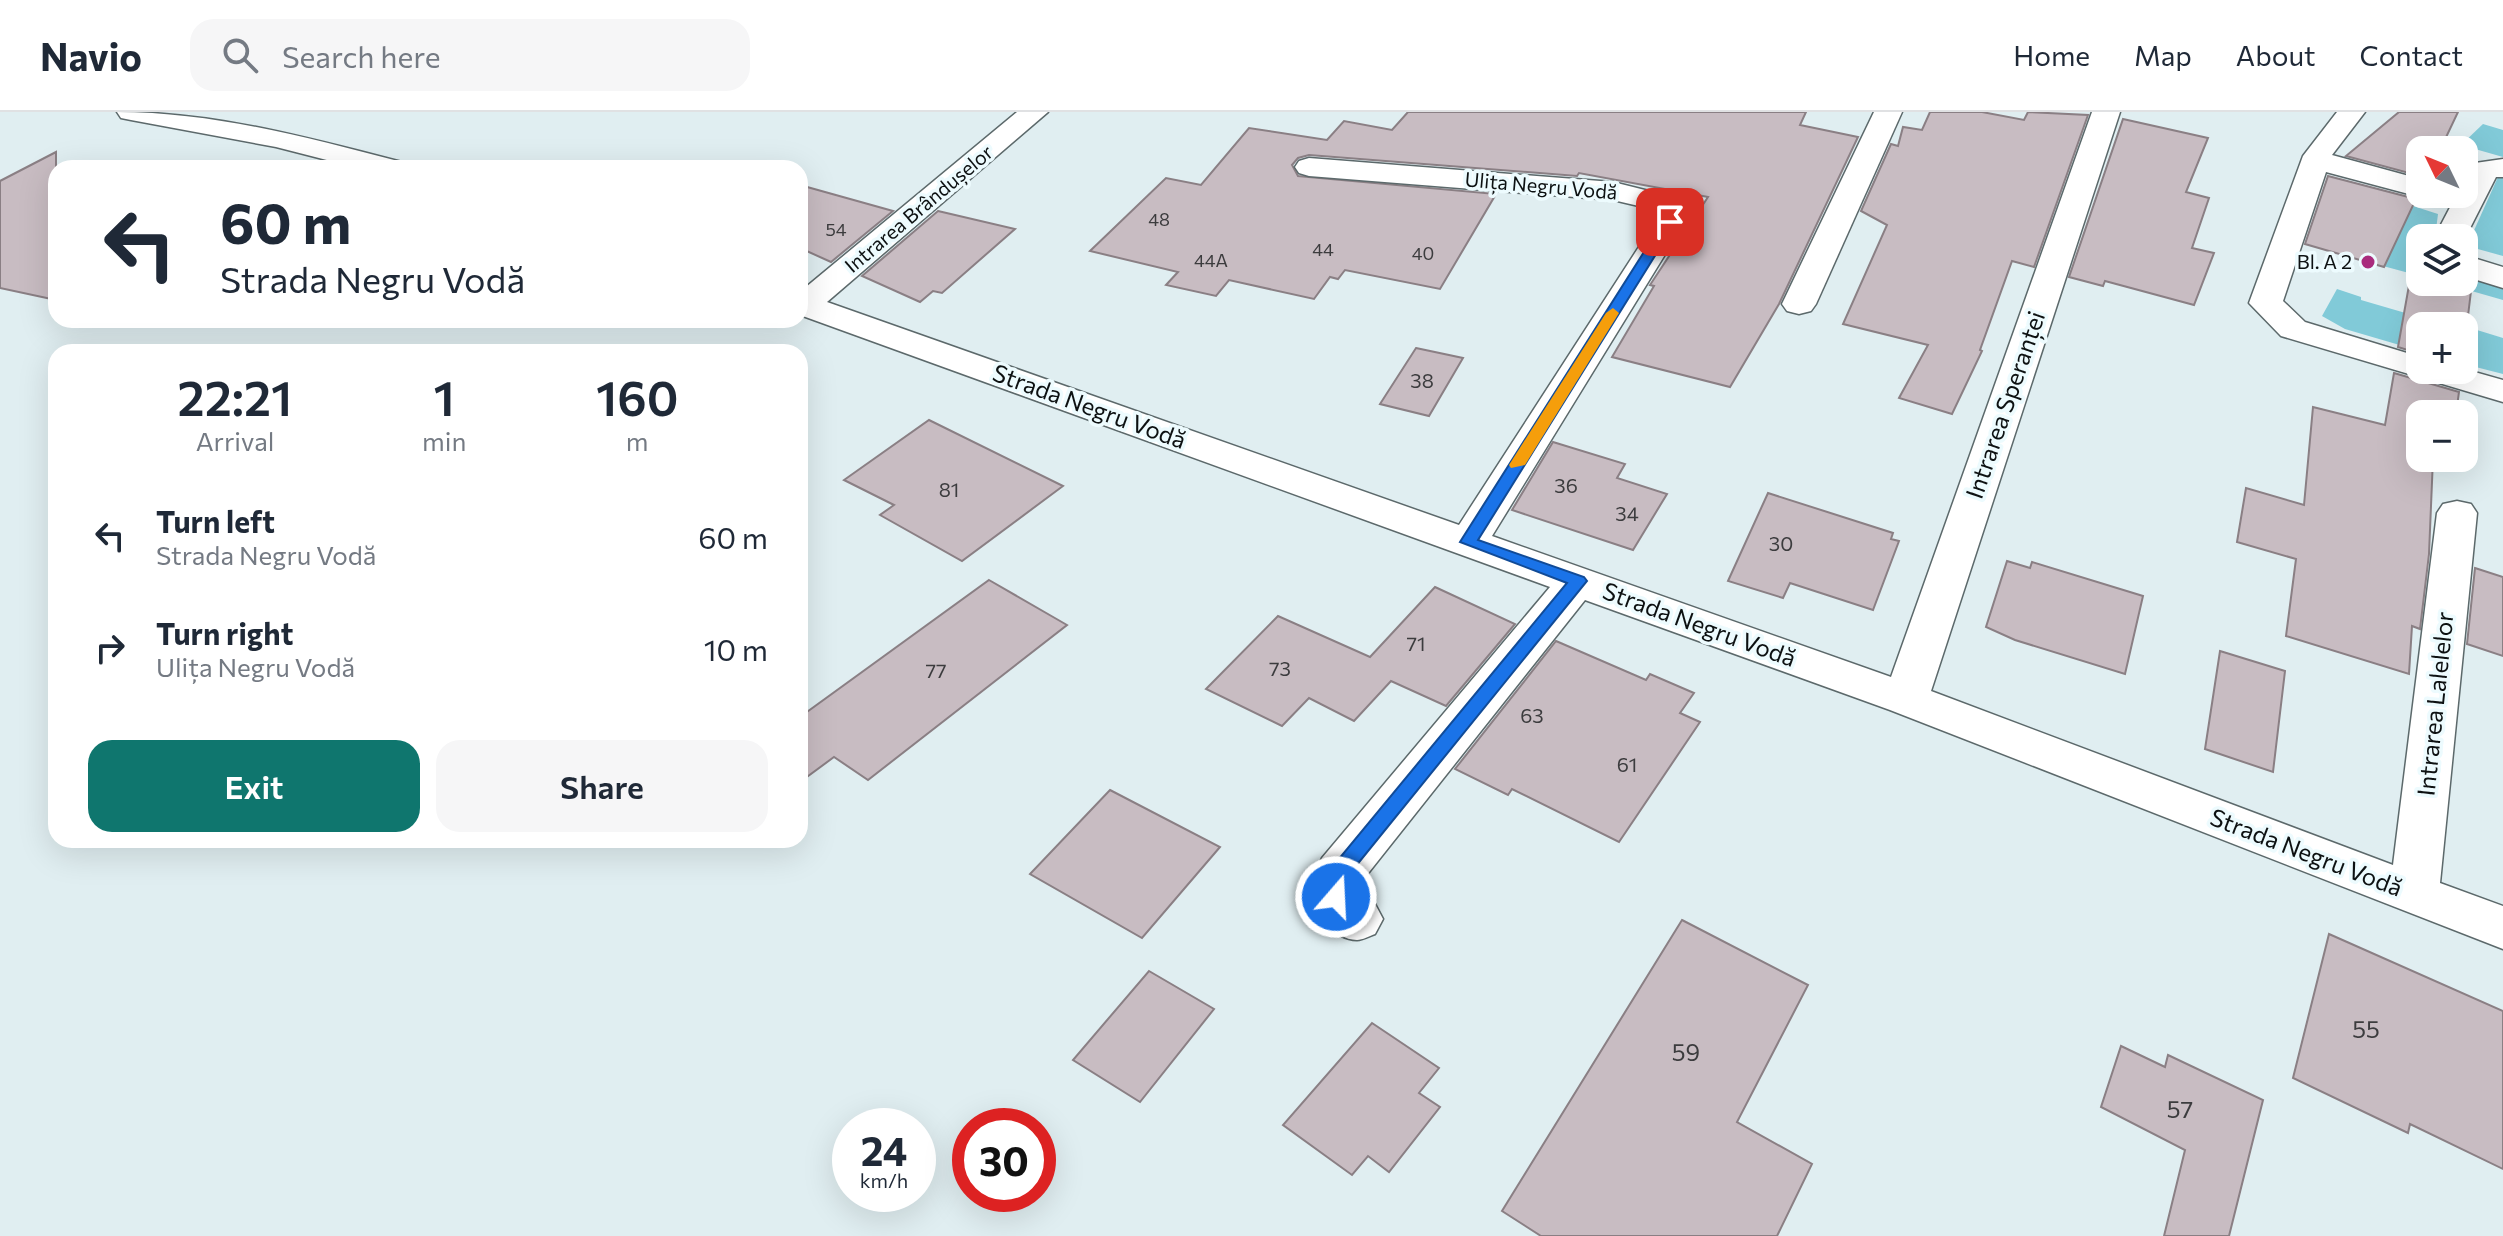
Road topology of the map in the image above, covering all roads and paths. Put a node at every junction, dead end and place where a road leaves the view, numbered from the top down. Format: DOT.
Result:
graph roads {
  1 [pos="131,112"];
  2 [pos="1034,112"];
  3 [pos="1888,112"];
  4 [pos="2106,112"];
  5 [pos="2351,112"];
  6 [pos="360,160"];
  7 [pos="2316,160"];
  8 [pos="1309,167"];
  9 [pos="2503,168"];
  10 [pos="2478,176"];
  11 [pos="2406,184"];
  12 [pos="2478,270"];
  13 [pos="2503,278"];
  14 [pos="808,300"];
  15 [pos="1799,304"];
  16 [pos="808,307"];
  17 [pos="2406,364"];
  18 [pos="2478,384"];
  19 [pos="2503,391"];
  20 [pos="2457,513"];
  21 [pos="1468,542"];
  22 [pos="1578,581"];
  23 [pos="1906,699"];
  24 [pos="2414,895"];
  25 [pos="1357,919"];
  26 [pos="2503,928"];
  1 -- 6 [label="street"];
  2 -- 14 [label="street, Intrarea Brândușelor"];
  3 -- 15 [label="street"];
  4 -- 23 [label="street, Intrarea Speranței"];
  5 -- 7 [label="street"];
  7 -- 11 [label="street"];
  7 -- 17 [label="street"];
  8 -- 21 [label="street, Ulița Negru Vodă"];
  9 -- 10 [label="street"];
  12 -- 13 [label="street"];
  16 -- 21 [label="street, Strada Negru Vodă"];
  18 -- 19 [label="street"];
  20 -- 24 [label="street, Intrarea Lalelelor"];
  21 -- 22 [label="street, Strada Negru Vodă"];
  22 -- 23 [label="street, Strada Negru Vodă"];
  22 -- 25 [label="street"];
  23 -- 24 [label="street, Strada Negru Vodă"];
  24 -- 26 [label="street, Strada Negru Vodă"];
}
